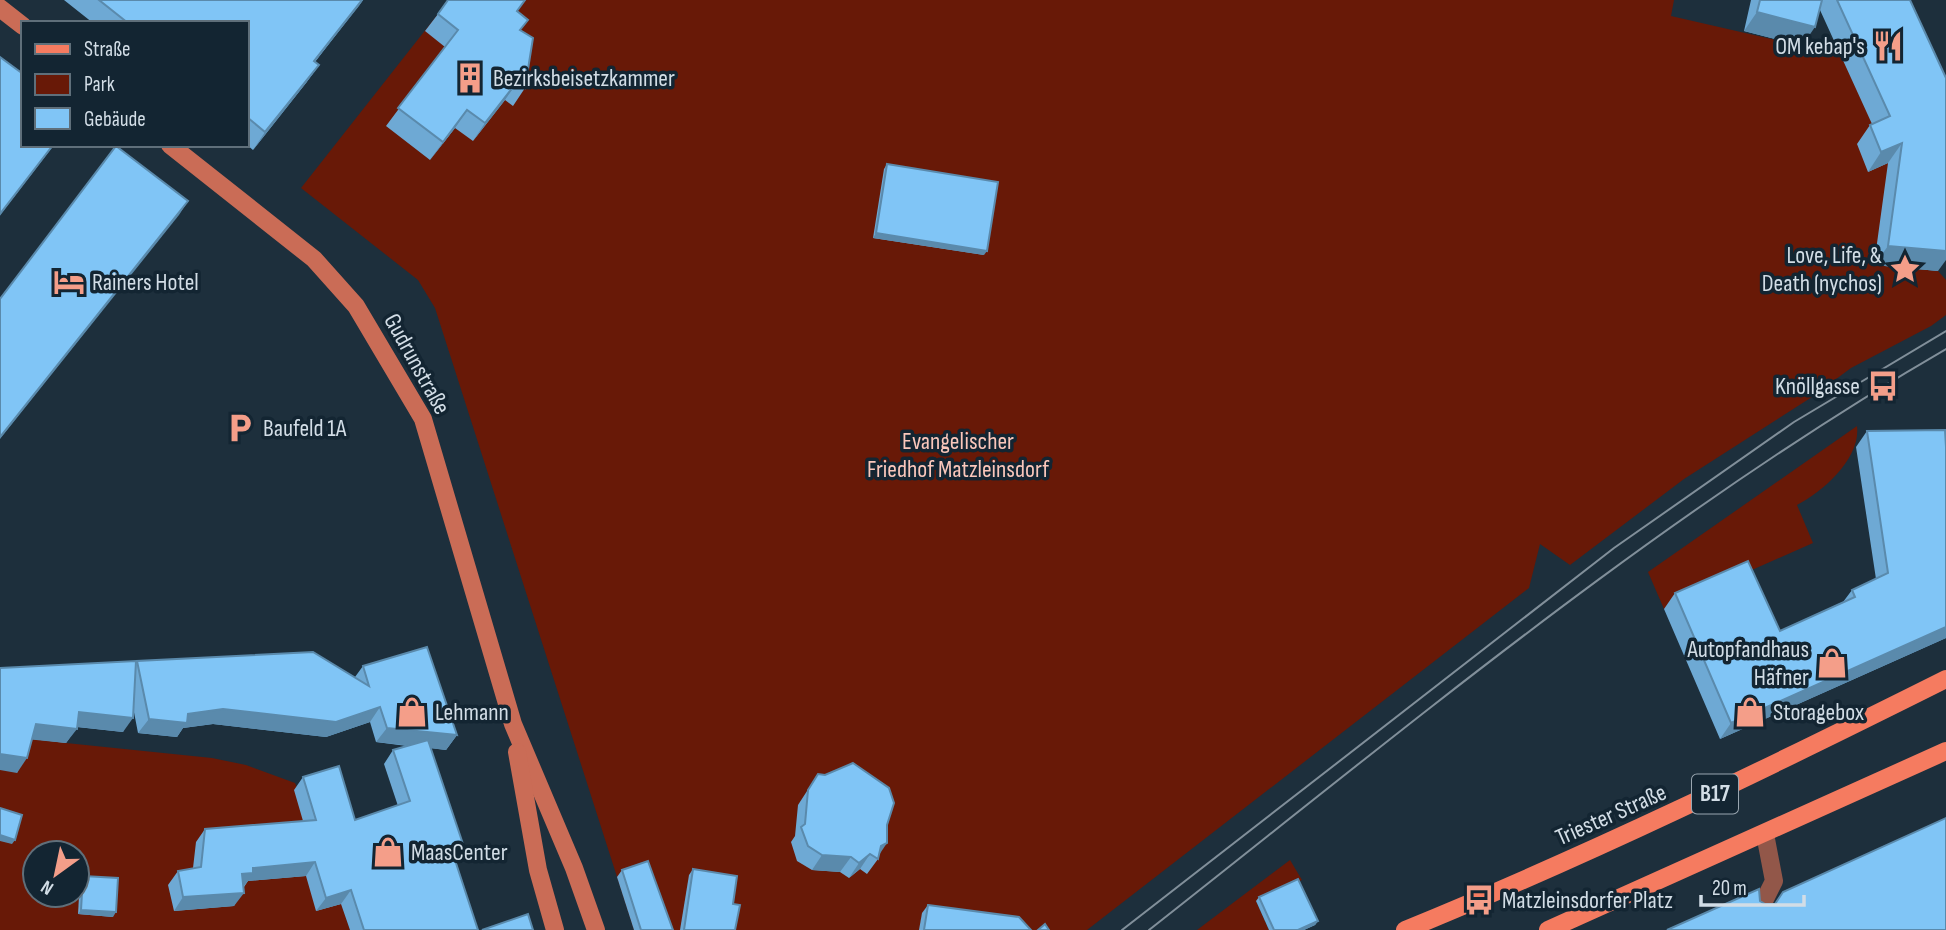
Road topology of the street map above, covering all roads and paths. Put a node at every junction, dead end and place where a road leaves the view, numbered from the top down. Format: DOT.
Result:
graph roads {
  1 [pos="0,8"];
  2 [pos="21,24"];
  3 [pos="173,147"];
  4 [pos="1946,679"];
  5 [pos="513,724"];
  6 [pos="1946,751"];
  7 [pos="1766,834"];
  8 [pos="1763,901"];
  9 [pos="555,930"];
  10 [pos="596,930"];
  11 [pos="1405,930"];
  12 [pos="1548,930"];
  1 -- 2 [label="main road"];
  3 -- 5 [label="main road, Gudrunstraße"];
  4 -- 11 [label="main road, Triester Straße / B17"];
  5 -- 9 [label="main road, Gudrunstraße"];
  5 -- 10 [label="main road, Gudrunstraße"];
  6 -- 7 [label="main road, B17"];
  7 -- 8 [label="lane"];
  7 -- 12 [label="main road, B17"];
}
